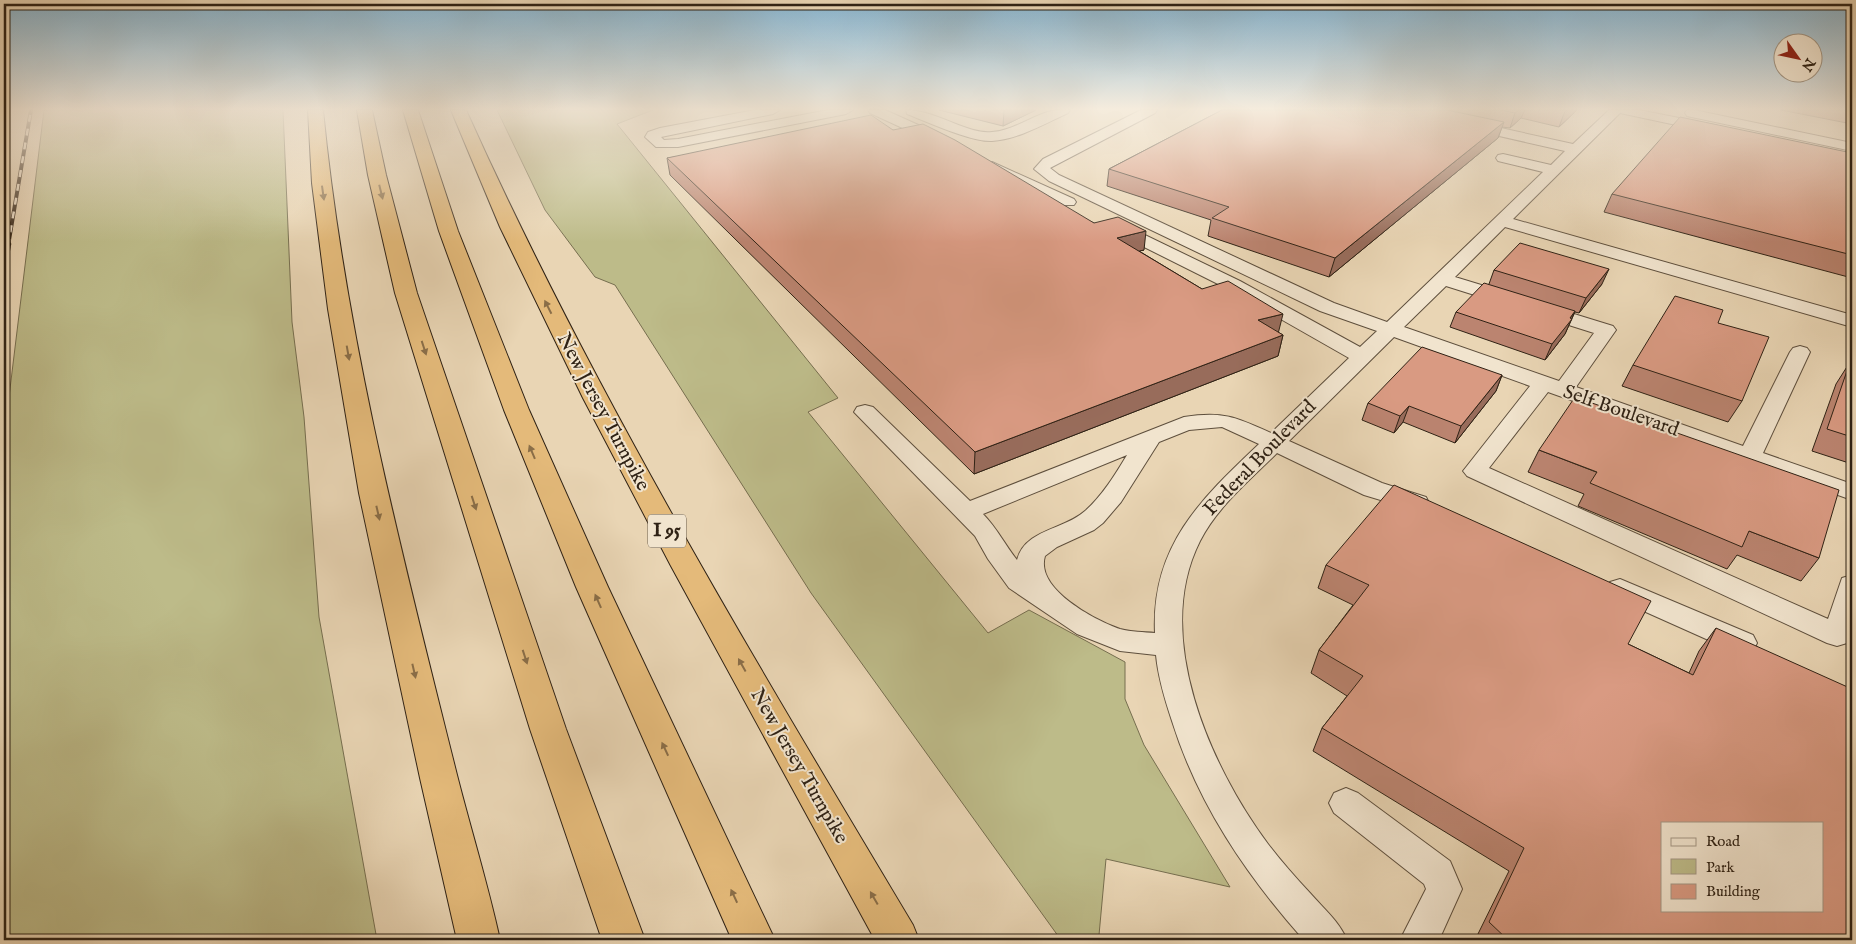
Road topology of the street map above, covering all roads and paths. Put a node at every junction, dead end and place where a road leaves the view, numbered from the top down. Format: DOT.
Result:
graph roads {
  1 [pos="319,154"];
  2 [pos="373,154"];
  3 [pos="422,154"];
  4 [pos="477,154"];
  5 [pos="1064,154"];
  6 [pos="1570,154"];
  7 [pos="1829,154"];
  8 [pos="976,158"];
  9 [pos="1503,158"];
  10 [pos="1852,159"];
  11 [pos="1554,170"];
  12 [pos="1081,208"];
  13 [pos="1105,220"];
  14 [pos="1502,220"];
  15 [pos="1442,279"];
  16 [pos="1852,321"];
  17 [pos="1389,330"];
  18 [pos="1800,352"];
  19 [pos="1362,356"];
  20 [pos="1553,387"];
  21 [pos="864,412"];
  22 [pos="1150,438"];
  23 [pos="1274,442"];
  24 [pos="1750,456"];
  25 [pos="1852,492"];
  26 [pos="1437,509"];
  27 [pos="966,512"];
  28 [pos="1600,580"];
  29 [pos="1852,585"];
  30 [pos="1051,602"];
  31 [pos="1845,638"];
  32 [pos="1170,645"];
  33 [pos="1762,651"];
  34 [pos="1346,803"];
  35 [pos="479,940"];
  36 [pos="624,940"];
  37 [pos="754,940"];
  38 [pos="898,940"];
  39 [pos="1328,940"];
  40 [pos="1419,940"];
  1 -- 35 [label="highway, one-way"];
  2 -- 36 [label="highway, one-way"];
  37 -- 3 [label="highway, one-way"];
  38 -- 4 [label="highway, New Jersey Turnpike / I 95, one-way"];
  5 -- 17 [label="street, Self Boulevard"];
  6 -- 11 [label="street, Federal Boulevard"];
  7 -- 10 [label="street"];
  8 -- 12 [label="street"];
  9 -- 11 [label="street"];
  11 -- 14 [label="street, Federal Boulevard"];
  13 -- 19 [label="street"];
  14 -- 15 [label="street, Federal Boulevard"];
  14 -- 16 [label="street"];
  15 -- 17 [label="street, Federal Boulevard"];
  15 -- 20 [label="street"];
  17 -- 19 [label="street, Federal Boulevard"];
  17 -- 20 [label="street, Self Boulevard"];
  18 -- 24 [label="street"];
  19 -- 23 [label="street, Federal Boulevard"];
  20 -- 24 [label="street, Self Boulevard"];
  20 -- 31 [label="street"];
  21 -- 27 [label="street"];
  22 -- 23 [label="street"];
  22 -- 27 [label="street"];
  22 -- 30 [label="street"];
  23 -- 26 [label="street"];
  23 -- 32 [label="street, Federal Boulevard"];
  24 -- 25 [label="street, Self Boulevard"];
  27 -- 30 [label="street"];
  28 -- 33 [label="street"];
  29 -- 31 [label="street"];
  30 -- 32 [label="street"];
  32 -- 39 [label="street, Federal Boulevard"];
  34 -- 40 [label="street"];
}
